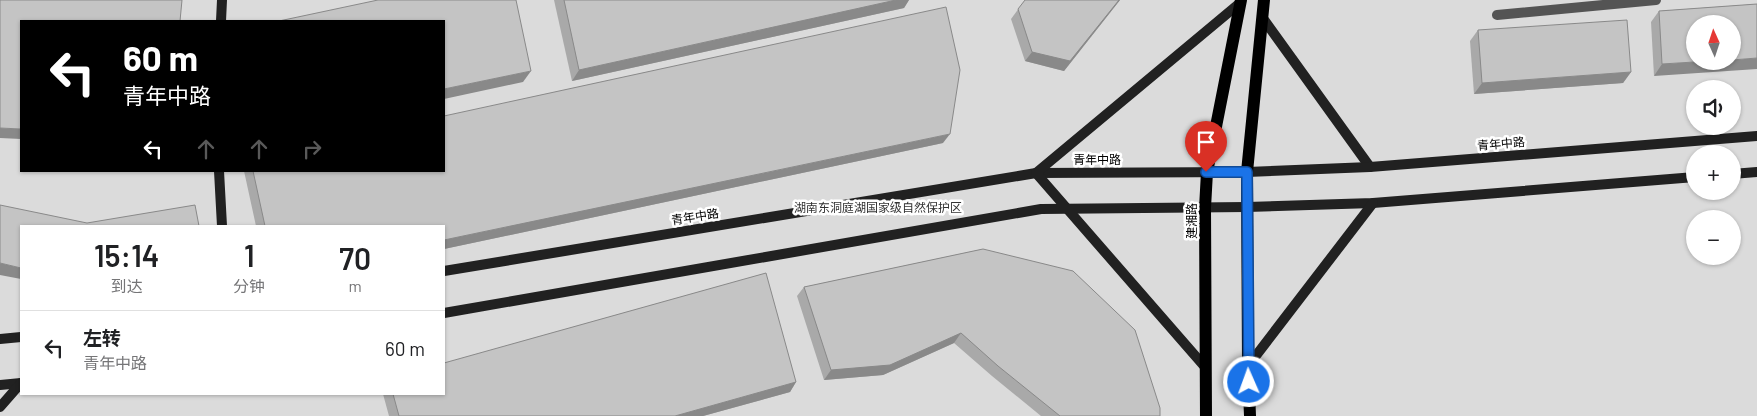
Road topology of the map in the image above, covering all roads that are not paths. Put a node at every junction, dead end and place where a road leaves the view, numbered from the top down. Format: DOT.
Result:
graph roads {
  1 [pos="222,0"];
  2 [pos="1264,0"];
  3 [pos="1656,0"];
  4 [pos="1240,1"];
  5 [pos="1497,15"];
  6 [pos="1262,16"];
  7 [pos="222,20"];
  8 [pos="1757,136"];
  9 [pos="1370,167"];
  10 [pos="219,172"];
  11 [pos="1206,172"];
  12 [pos="1247,172"];
  13 [pos="1757,172"];
  14 [pos="1036,173"];
  15 [pos="1741,173"];
  16 [pos="1686,178"];
  17 [pos="1372,203"];
  18 [pos="1205,208"];
  19 [pos="1247,208"];
  20 [pos="1067,209"];
  21 [pos="222,225"];
  22 [pos="445,270"];
  23 [pos="445,313"];
  24 [pos="20,337"];
  25 [pos="0,339"];
  26 [pos="1205,366"];
  27 [pos="1248,366"];
  28 [pos="20,383"];
  29 [pos="20,384"];
  30 [pos="0,385"];
  31 [pos="0,407"];
  32 [pos="1206,416"];
  33 [pos="1250,416"];
  1 -- 7 [label="main road"];
  2 -- 6 [label="main road"];
  3 -- 5 [label="street"];
  4 -- 11 [label="main road, 建湘路"];
  4 -- 14 [label="main road"];
  6 -- 9 [label="main road"];
  6 -- 12 [label="main road"];
  8 -- 9 [label="main road, 青年中路"];
  9 -- 12 [label="main road, 青年中路"];
  10 -- 21 [label="main road"];
  11 -- 12 [label="main road, 青年中路"];
  11 -- 14 [label="main road, 青年中路"];
  11 -- 18 [label="main road, 建湘路"];
  12 -- 19 [label="main road"];
  13 -- 15 [label="main road"];
  14 -- 20 [label="main road"];
  14 -- 22 [label="main road, 青年中路"];
  16 -- 17 [label="main road"];
  17 -- 19 [label="main road"];
  17 -- 27 [label="main road"];
  18 -- 19 [label="main road"];
  18 -- 20 [label="main road"];
  18 -- 26 [label="main road, 建湘路"];
  19 -- 27 [label="main road"];
  20 -- 23 [label="main road"];
  20 -- 26 [label="main road"];
  24 -- 25 [label="main road"];
  26 -- 32 [label="main road, 建湘路"];
  27 -- 33 [label="main road"];
  28 -- 30 [label="main road"];
  29 -- 31 [label="main road"];
}
